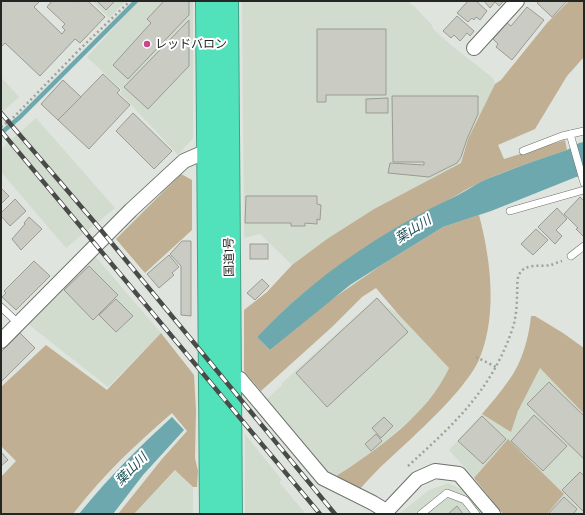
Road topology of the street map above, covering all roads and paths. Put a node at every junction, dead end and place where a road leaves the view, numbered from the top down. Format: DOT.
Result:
graph roads {
  1 [pos="130,1"];
  2 [pos="207,1"];
  3 [pos="227,1"];
  4 [pos="516,1"];
  5 [pos="474,48"];
  6 [pos="1,127"];
  7 [pos="584,131"];
  8 [pos="570,136"];
  9 [pos="218,151"];
  10 [pos="523,151"];
  11 [pos="584,183"];
  12 [pos="584,190"];
  13 [pos="510,211"];
  14 [pos="584,246"];
  15 [pos="571,256"];
  16 [pos="1,307"];
  17 [pos="19,324"];
  18 [pos="1,341"];
  19 [pos="476,357"];
  20 [pos="496,367"];
  21 [pos="230,376"];
  22 [pos="404,472"];
  23 [pos="385,513"];
  24 [pos="211,514"];
  25 [pos="231,514"];
  26 [pos="421,514"];
  27 [pos="476,514"];
  28 [pos="493,514"];
  1 -- 6 [label="path"];
  2 -- 9 [label="highway, 国道1号"];
  3 -- 9 [label="highway, 国道1号"];
  4 -- 5 [label="street"];
  7 -- 8 [label="lane"];
  8 -- 10 [label="lane"];
  8 -- 11 [label="lane"];
  9 -- 17 [label="street"];
  9 -- 21 [label="highway, 国道1号"];
  9 -- 24 [label="highway, 国道1号"];
  12 -- 13 [label="lane"];
  14 -- 15 [label="lane"];
  15 -- 20 [label="path"];
  16 -- 17 [label="lane"];
  17 -- 18 [label="street"];
  19 -- 20 [label="path"];
  20 -- 22 [label="path"];
  21 -- 23 [label="street"];
  21 -- 25 [label="highway, 国道1号"];
  23 -- 28 [label="street"];
  26 -- 27 [label="lane"];
}
